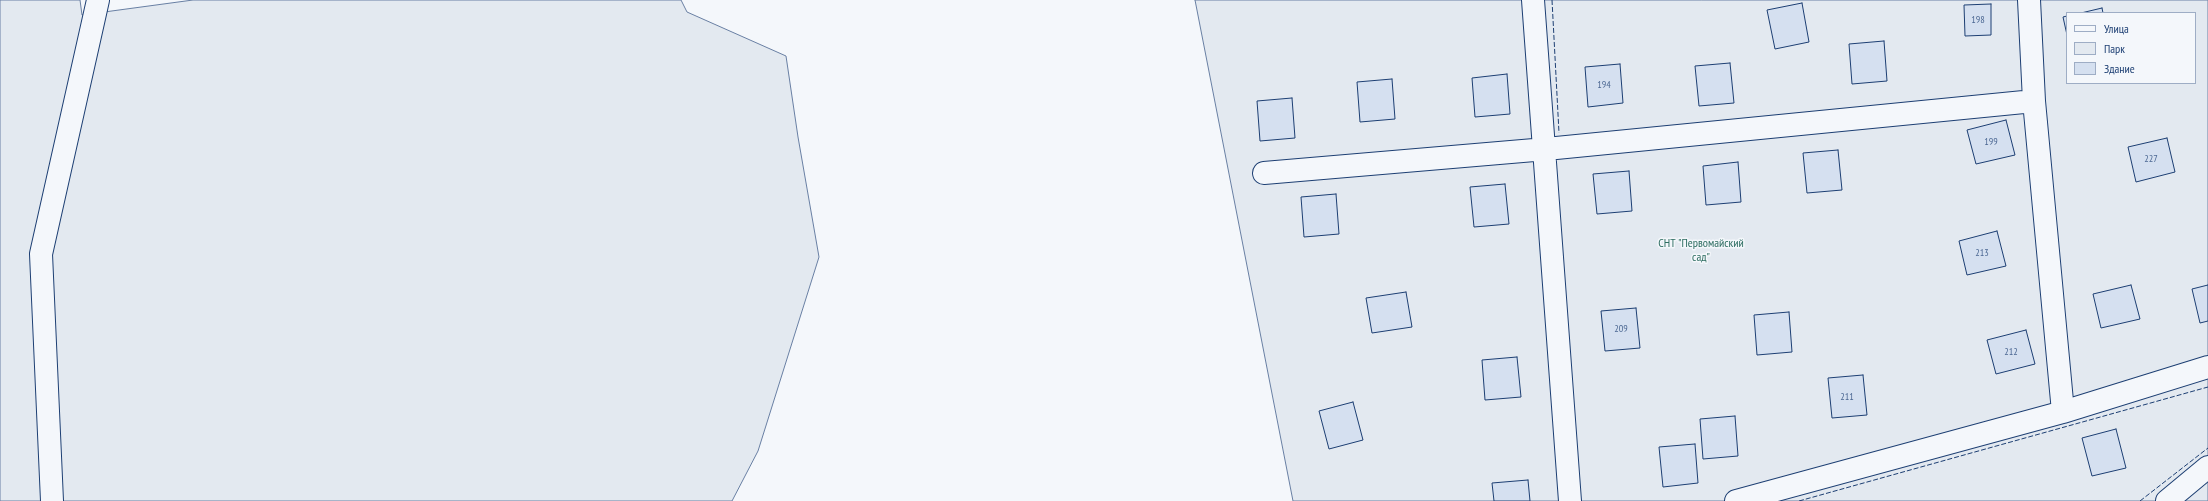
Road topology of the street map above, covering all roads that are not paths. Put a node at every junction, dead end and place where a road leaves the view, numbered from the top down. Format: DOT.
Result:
graph roads {
  1 [pos="98,0"];
  2 [pos="1533,0"];
  3 [pos="2029,0"];
  4 [pos="2034,101"];
  5 [pos="1546,149"];
  6 [pos="1264,174"];
  7 [pos="2208,366"];
  8 [pos="2063,412"];
  9 [pos="2208,467"];
  10 [pos="52,501"];
  11 [pos="1570,501"];
  12 [pos="1736,501"];
  13 [pos="2167,501"];
  1 -- 10 [label="street"];
  2 -- 5 [label="street"];
  3 -- 4 [label="street"];
  4 -- 5 [label="street"];
  4 -- 8 [label="street"];
  5 -- 6 [label="street"];
  5 -- 11 [label="street"];
  7 -- 8 [label="street"];
  8 -- 12 [label="street"];
  9 -- 13 [label="street"];
}
